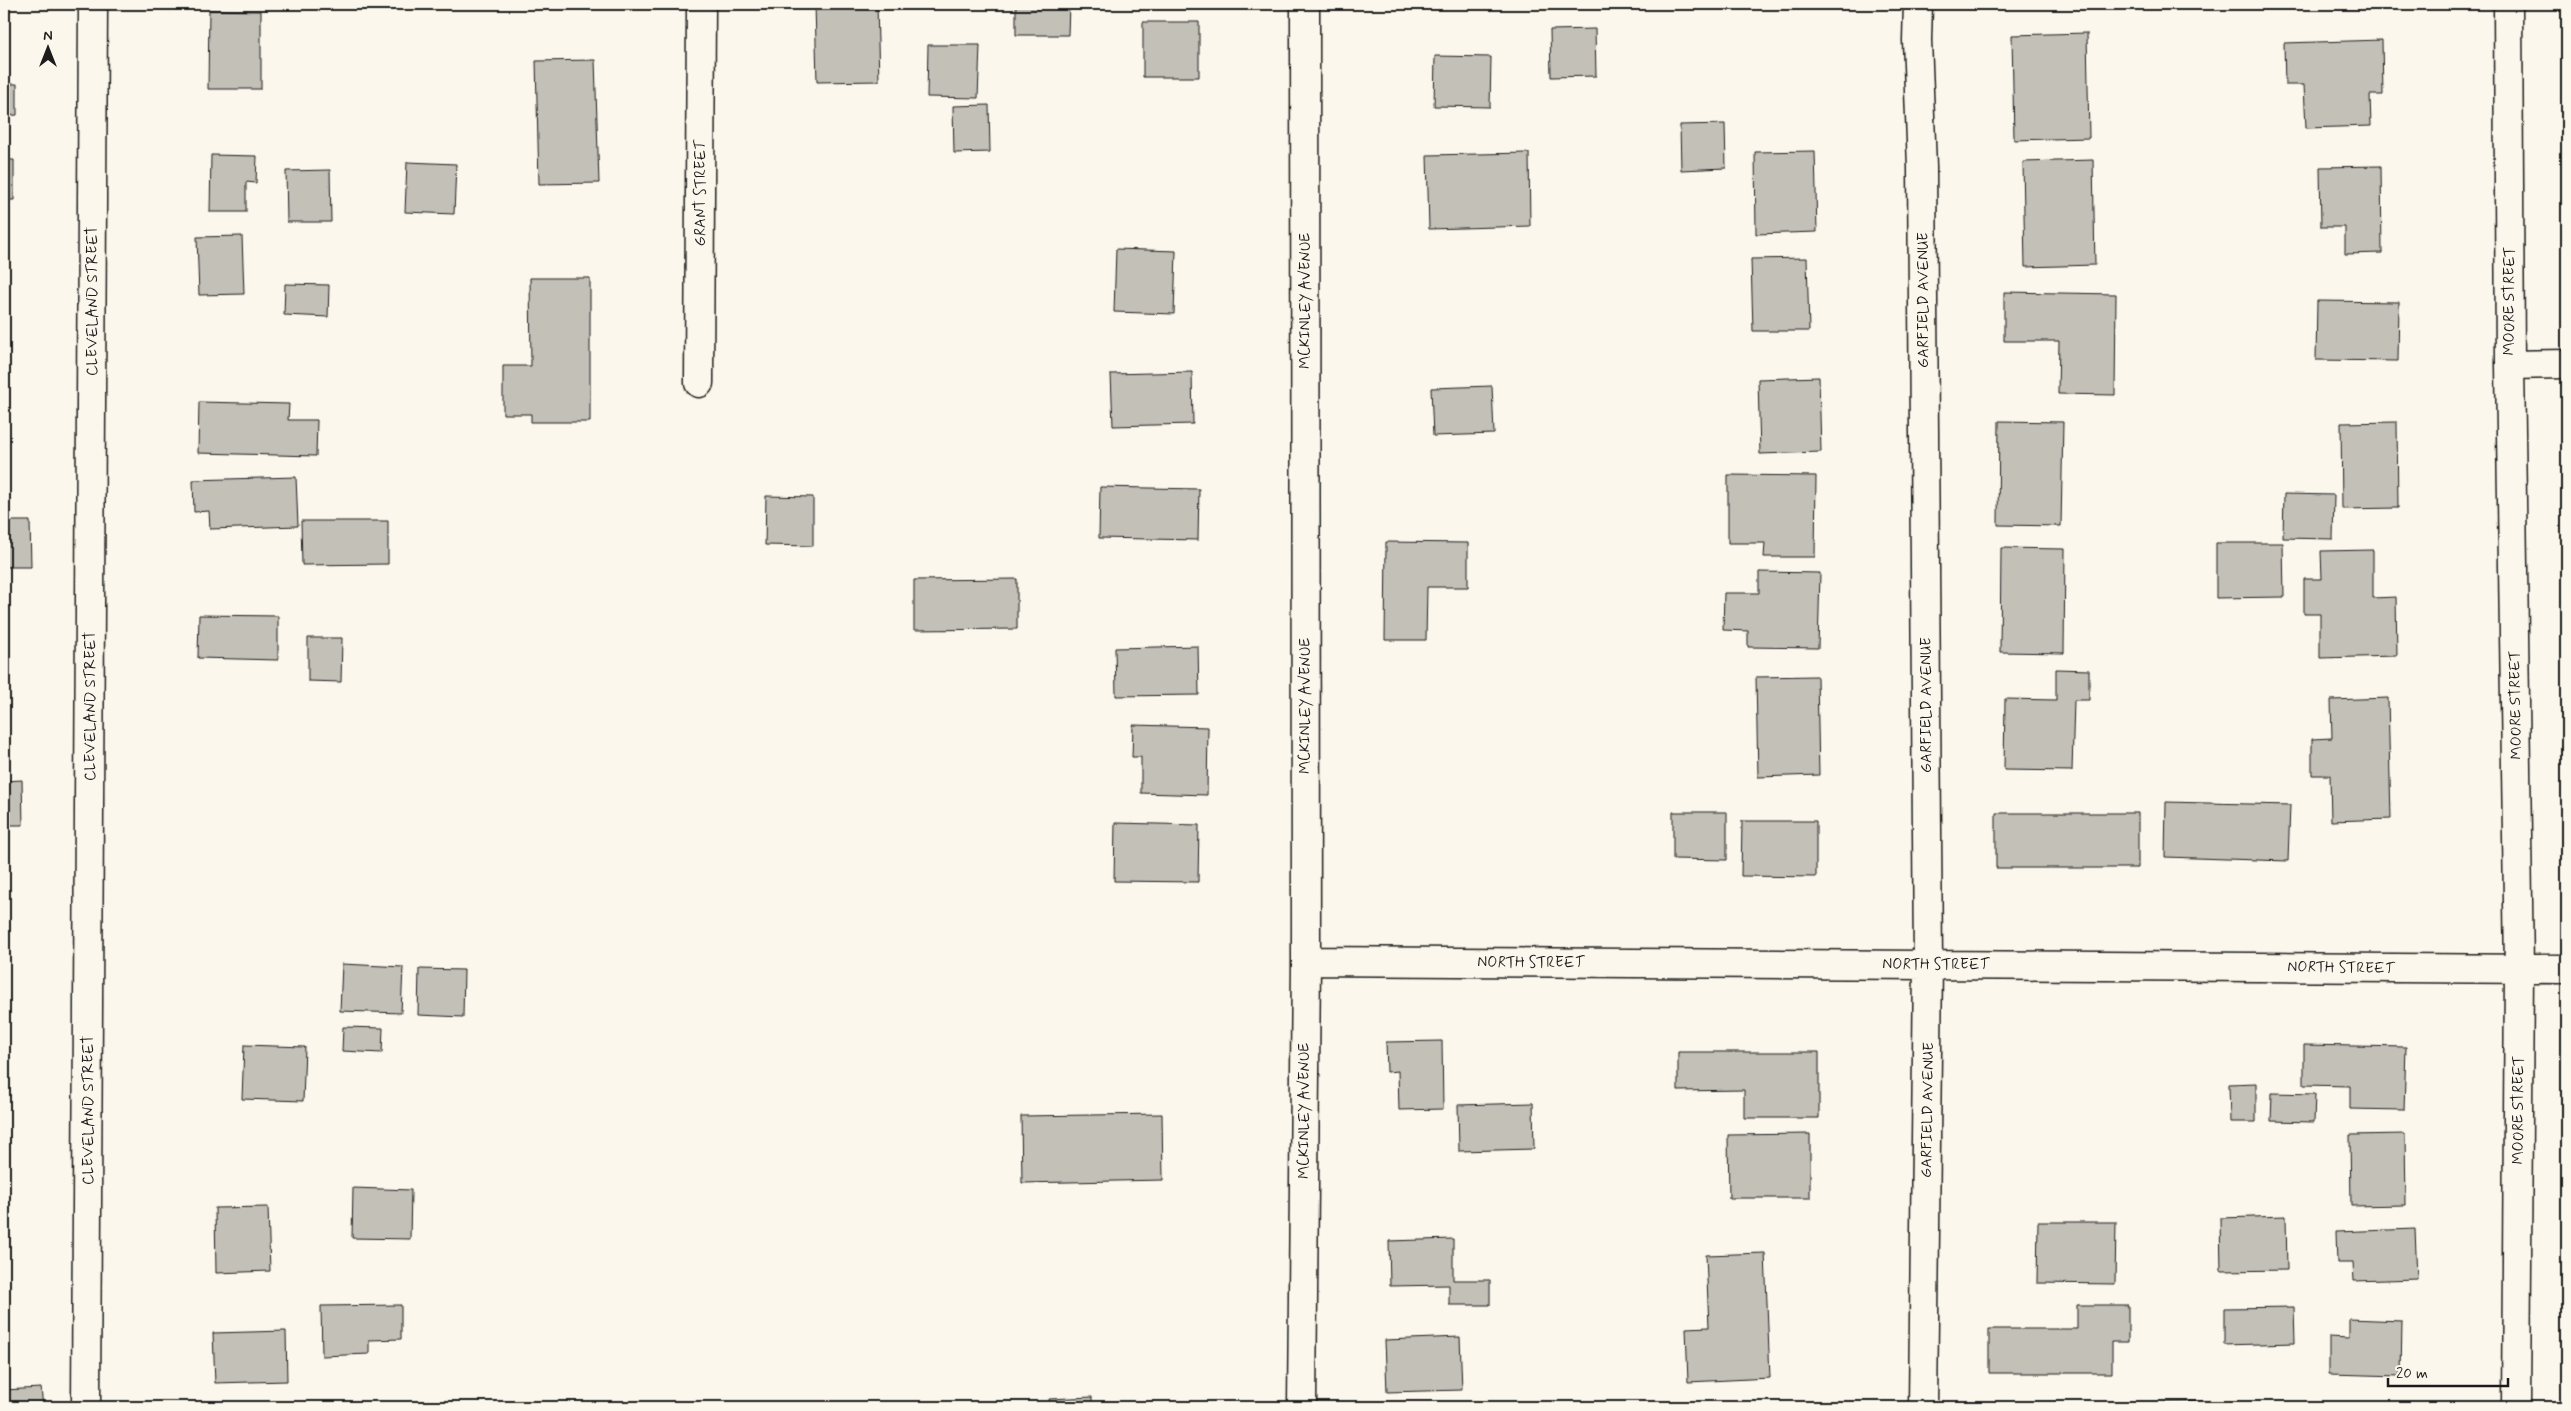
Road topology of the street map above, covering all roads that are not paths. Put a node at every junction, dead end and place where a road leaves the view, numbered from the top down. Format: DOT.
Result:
graph roads {
  1 [pos="93,4"];
  2 [pos="701,4"];
  3 [pos="1305,4"];
  4 [pos="1918,4"];
  5 [pos="2508,4"];
  6 [pos="2510,364"];
  7 [pos="2567,364"];
  8 [pos="699,383"];
  9 [pos="1306,961"];
  10 [pos="1928,964"];
  11 [pos="2519,969"];
  12 [pos="2567,969"];
  13 [pos="86,1407"];
  14 [pos="1302,1407"];
  15 [pos="1923,1407"];
  16 [pos="2516,1407"];
  1 -- 13 [label="street, CLEVELAND STREET"];
  2 -- 8 [label="street, GRANT STREET"];
  3 -- 9 [label="street, MCKINLEY AVENUE"];
  4 -- 10 [label="street, GARFIELD AVENUE"];
  5 -- 6 [label="street, MOORE STREET"];
  6 -- 7 [label="street"];
  6 -- 11 [label="street, MOORE STREET"];
  9 -- 10 [label="street, NORTH STREET"];
  9 -- 14 [label="street, MCKINLEY AVENUE"];
  10 -- 11 [label="street, NORTH STREET"];
  10 -- 15 [label="street, GARFIELD AVENUE"];
  11 -- 12 [label="street, NORTH STREET"];
  11 -- 16 [label="street, MOORE STREET"];
}
